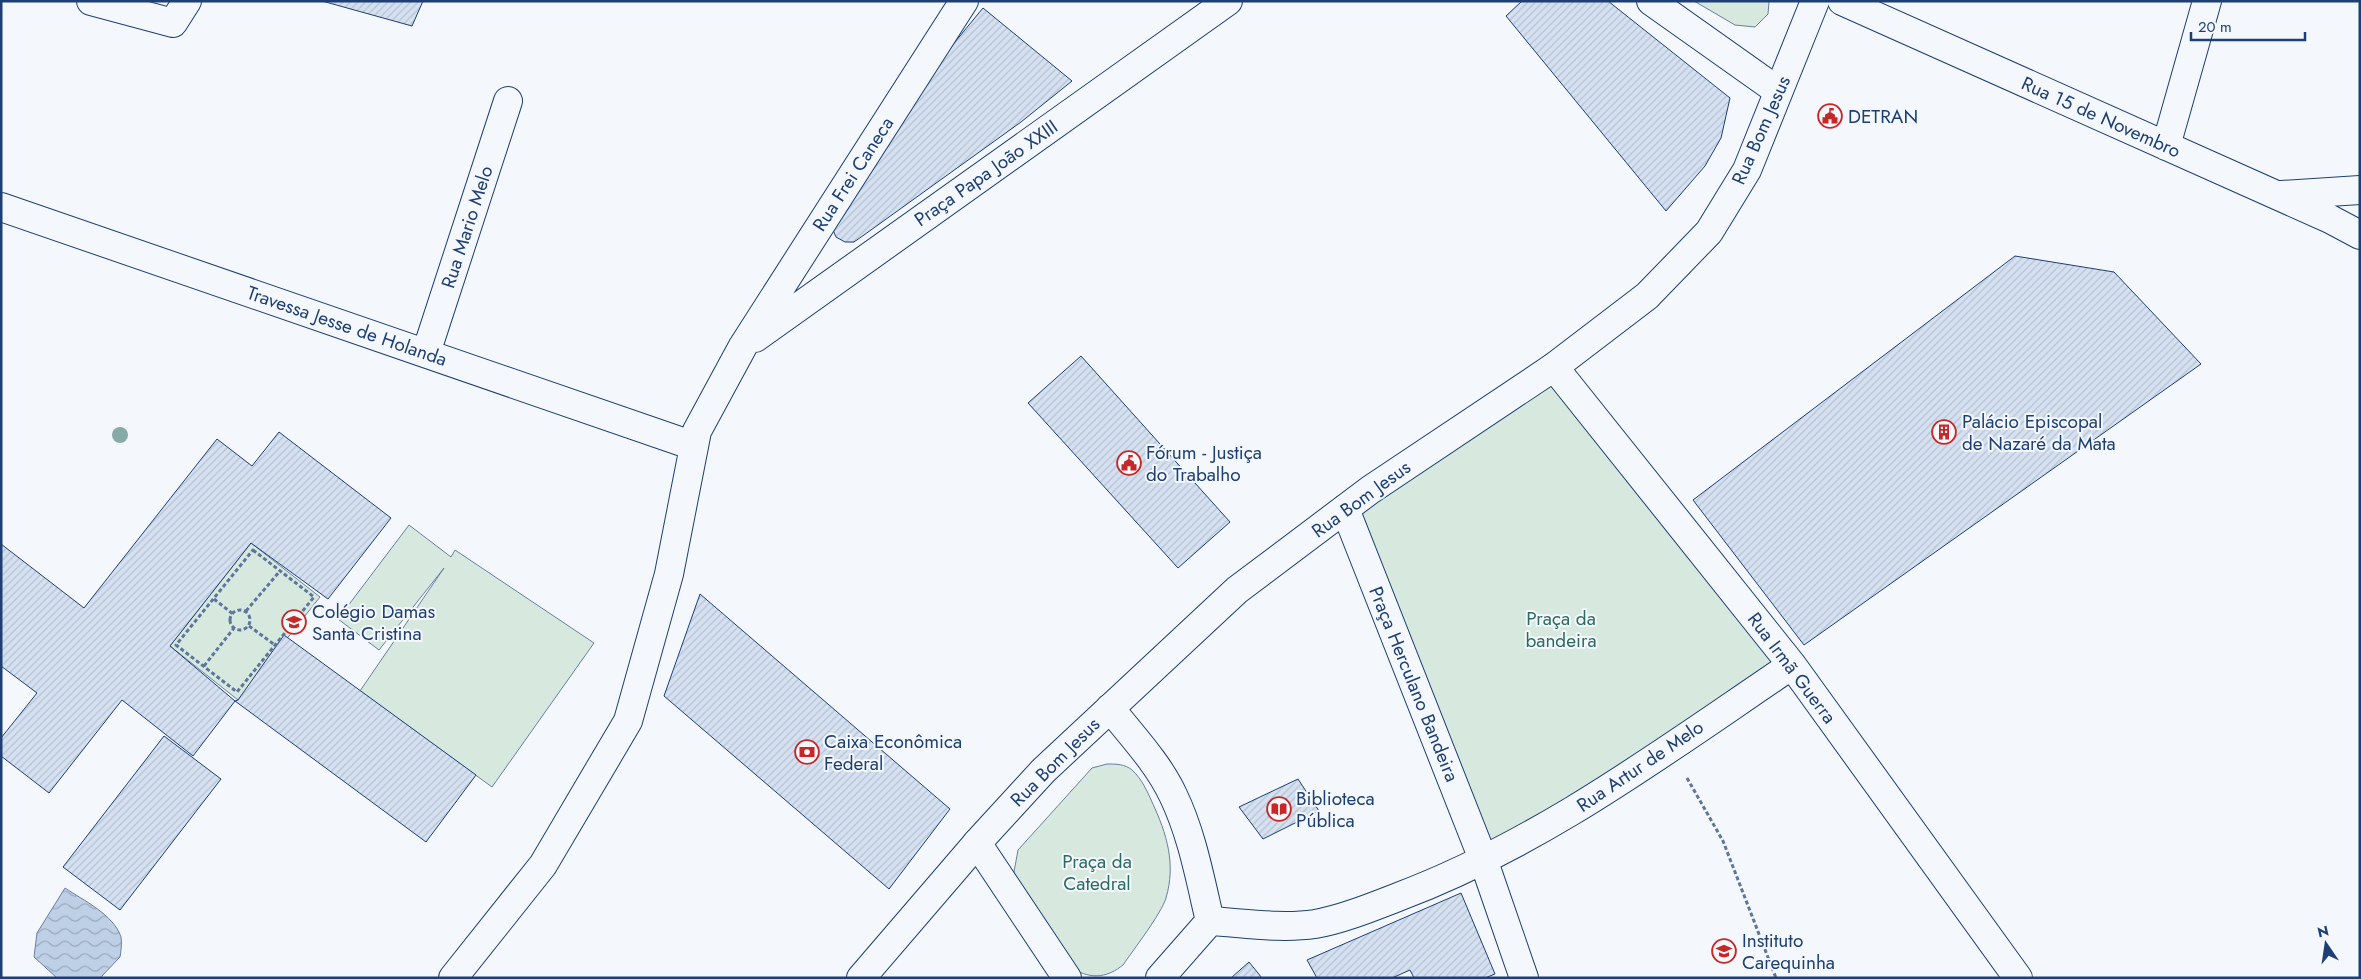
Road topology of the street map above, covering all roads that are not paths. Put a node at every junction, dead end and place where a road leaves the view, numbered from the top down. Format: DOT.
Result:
graph roads {
  1 [pos="91,1"];
  2 [pos="964,1"];
  3 [pos="1228,1"];
  4 [pos="1651,1"];
  5 [pos="1815,1"];
  6 [pos="1842,1"];
  7 [pos="2207,1"];
  8 [pos="180,12"];
  9 [pos="1778,92"];
  10 [pos="508,101"];
  11 [pos="2166,146"];
  12 [pos="2360,190"];
  13 [pos="2276,195"];
  14 [pos="1,207"];
  15 [pos="2360,235"];
  16 [pos="743,346"];
  17 [pos="426,353"];
  18 [pos="1554,367"];
  19 [pos="694,446"];
  20 [pos="1344,509"];
  21 [pos="1792,665"];
  22 [pos="1110,708"];
  23 [pos="977,843"];
  24 [pos="1483,859"];
  25 [pos="1210,921"];
  26 [pos="453,978"];
  27 [pos="861,978"];
  28 [pos="1067,978"];
  29 [pos="1160,978"];
  30 [pos="1524,978"];
  31 [pos="2018,978"];
  1 -- 8 [label="street"];
  2 -- 16 [label="street, Rua Frei Caneca"];
  3 -- 16 [label="street, Praça Papa João XXIII"];
  4 -- 9 [label="street"];
  5 -- 9 [label="street, Rua Bom Jesus"];
  6 -- 11 [label="street, Rua 15 de Novembro"];
  7 -- 11 [label="street"];
  9 -- 18 [label="street, Rua Bom Jesus"];
  10 -- 17 [label="street, Rua Mario Melo"];
  11 -- 13 [label="street, Rua 15 de Novembro"];
  12 -- 13 [label="street"];
  13 -- 15 [label="street, Rua 15 de Novembro"];
  14 -- 17 [label="street, Travessa Jesse de Holanda"];
  16 -- 19 [label="street, Rua Frei Caneca"];
  17 -- 19 [label="street, Travessa Jesse de Holanda"];
  18 -- 20 [label="street, Rua Bom Jesus"];
  18 -- 21 [label="street, Rua Irmã Guerra"];
  19 -- 26 [label="street, Rua Frei Caneca"];
  20 -- 22 [label="street, Rua Bom Jesus"];
  20 -- 24 [label="street, Praça Herculano Bandeira"];
  21 -- 24 [label="street, Rua Artur de Melo"];
  21 -- 31 [label="street, Rua Irmã Guerra"];
  22 -- 23 [label="street, Rua Bom Jesus"];
  22 -- 25 [label="street"];
  23 -- 27 [label="street, Rua Bom Jesus"];
  23 -- 28 [label="street"];
  24 -- 25 [label="street, Rua Artur de Melo"];
  24 -- 30 [label="street, Praça Herculano Bandeira"];
  25 -- 29 [label="street"];
}
